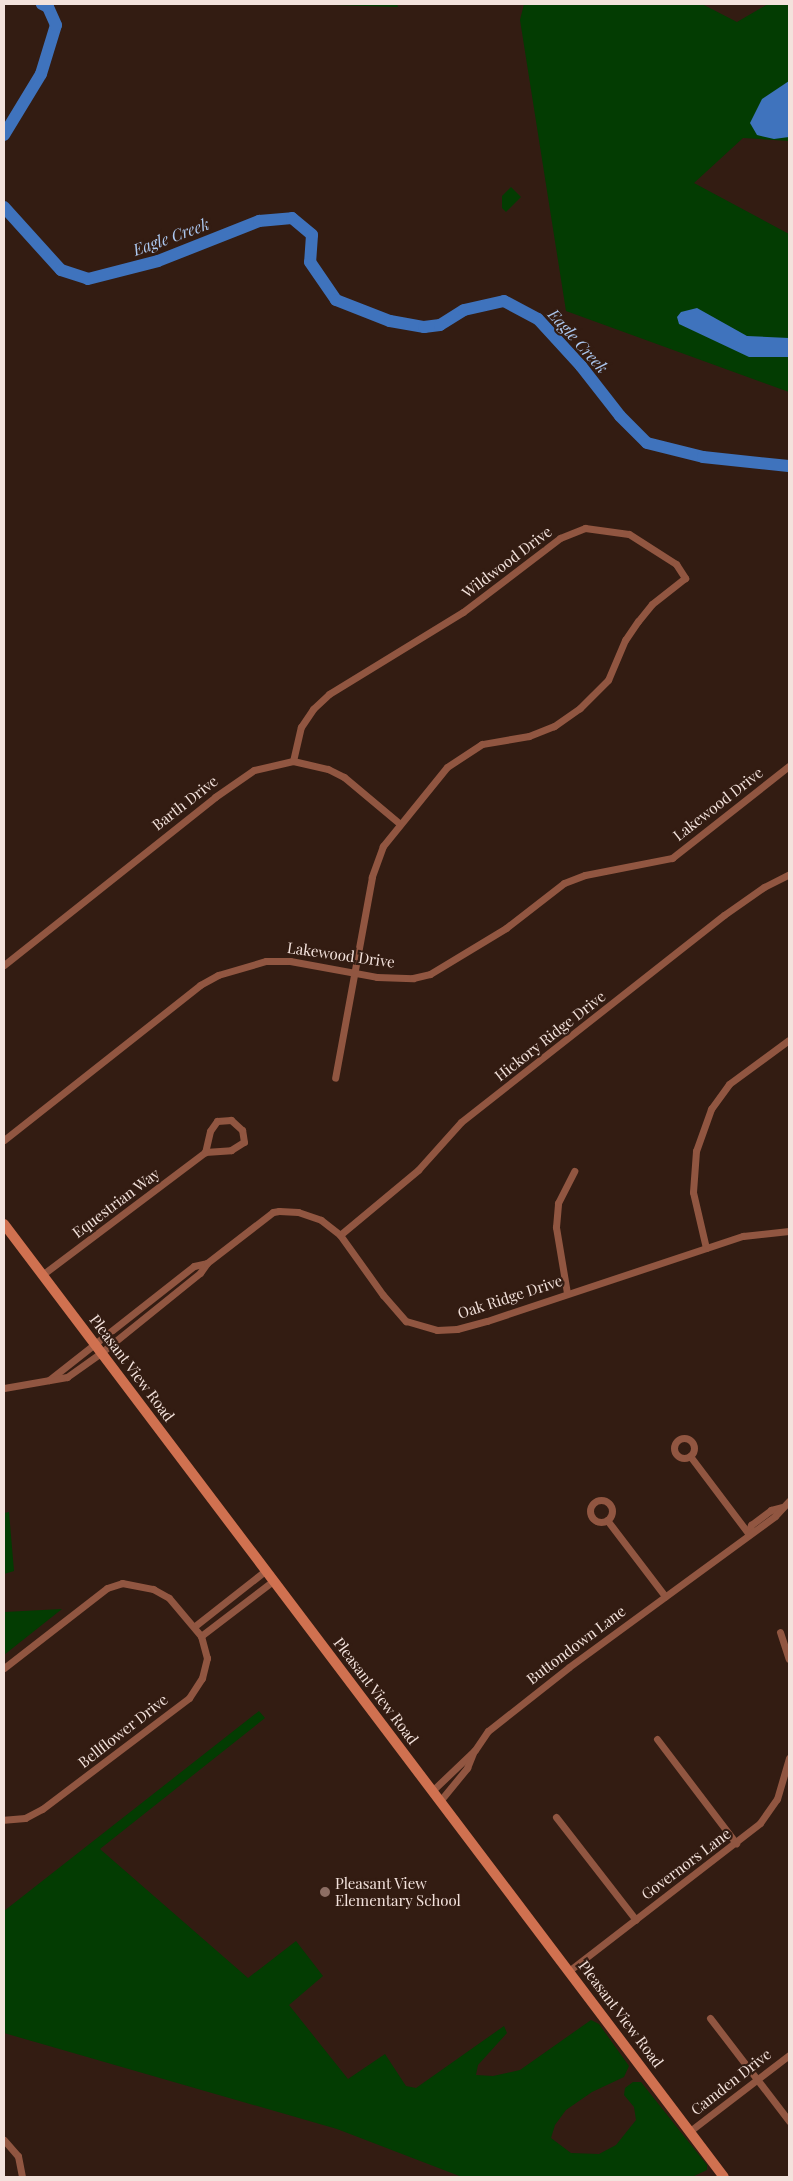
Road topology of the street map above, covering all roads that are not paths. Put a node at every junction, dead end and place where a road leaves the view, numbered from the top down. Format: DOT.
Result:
graph roads {
  1 [pos="293,761"];
  2 [pos="789,766"];
  3 [pos="400,824"];
  4 [pos="789,874"];
  5 [pos="4,965"];
  6 [pos="355,972"];
  7 [pos="789,1040"];
  8 [pos="335,1078"];
  9 [pos="4,1140"];
  10 [pos="205,1152"];
  11 [pos="574,1171"];
  12 [pos="4,1224"];
  13 [pos="789,1231"];
  14 [pos="340,1235"];
  15 [pos="706,1248"];
  16 [pos="207,1263"];
  17 [pos="42,1276"];
  18 [pos="567,1293"];
  19 [pos="99,1348"];
  20 [pos="48,1380"];
  21 [pos="4,1388"];
  22 [pos="690,1456"];
  23 [pos="789,1501"];
  24 [pos="607,1520"];
  25 [pos="748,1533"];
  26 [pos="265,1570"];
  27 [pos="273,1581"];
  28 [pos="664,1596"];
  29 [pos="194,1626"];
  30 [pos="780,1632"];
  31 [pos="201,1636"];
  32 [pos="789,1659"];
  33 [pos="4,1668"];
  34 [pos="657,1739"];
  35 [pos="475,1750"];
  36 [pos="789,1758"];
  37 [pos="432,1792"];
  38 [pos="440,1801"];
  39 [pos="556,1817"];
  40 [pos="4,1820"];
  41 [pos="736,1843"];
  42 [pos="636,1920"];
  43 [pos="570,1970"];
  44 [pos="710,2018"];
  45 [pos="789,2054"];
  46 [pos="757,2079"];
  47 [pos="789,2121"];
  48 [pos="690,2131"];
  49 [pos="4,2140"];
  50 [pos="22,2177"];
  51 [pos="724,2177"];
  1 -- 3 [label="street, Barth Drive"];
  1 -- 3 [label="street, Wildwood Drive"];
  1 -- 5 [label="street, Barth Drive"];
  2 -- 6 [label="street, Lakewood Drive"];
  3 -- 6 [label="street, Wildwood Drive"];
  4 -- 14 [label="street, Hickory Ridge Drive"];
  6 -- 8 [label="street, Wildwood Drive"];
  6 -- 9 [label="street, Lakewood Drive"];
  7 -- 15 [label="street"];
  10 -- 10 [label="street"];
  10 -- 17 [label="street, Equestrian Way"];
  11 -- 18 [label="street"];
  12 -- 17 [label="main road, Pleasant View Road"];
  13 -- 15 [label="street, Oak Ridge Drive"];
  14 -- 16 [label="street, Oak Ridge Drive"];
  14 -- 18 [label="street, Oak Ridge Drive"];
  15 -- 18 [label="street, Oak Ridge Drive"];
  16 -- 19 [label="street, Oak Ridge Drive"];
  16 -- 19 [label="street, Oak Ridge Drive"];
  17 -- 19 [label="main road, Pleasant View Road"];
  19 -- 20 [label="street"];
  19 -- 20 [label="street"];
  19 -- 26 [label="main road, Pleasant View Road"];
  20 -- 21 [label="street"];
  22 -- 25 [label="street"];
  23 -- 25 [label="street, Buttondown Lane"];
  24 -- 28 [label="street"];
  25 -- 28 [label="street, Buttondown Lane"];
  26 -- 27 [label="main road, Pleasant View Road"];
  26 -- 29 [label="street"];
  27 -- 31 [label="street"];
  27 -- 37 [label="main road, Pleasant View Road"];
  28 -- 35 [label="street, Buttondown Lane"];
  29 -- 31 [label="street, Bellflower Drive"];
  29 -- 33 [label="street, Bellflower Drive"];
  30 -- 32 [label="street"];
  31 -- 40 [label="street, Bellflower Drive"];
  34 -- 41 [label="street"];
  35 -- 37 [label="street, Buttondown Lane"];
  35 -- 38 [label="street"];
  36 -- 41 [label="street, Governors Lane"];
  37 -- 38 [label="main road, Pleasant View Road"];
  38 -- 43 [label="main road, Pleasant View Road"];
  39 -- 42 [label="street"];
  41 -- 42 [label="street, Governors Lane"];
  42 -- 43 [label="street, Governors Lane"];
  43 -- 48 [label="main road, Pleasant View Road"];
  44 -- 46 [label="street"];
  45 -- 46 [label="street, Camden Drive"];
  46 -- 47 [label="street"];
  46 -- 48 [label="street, Camden Drive"];
  48 -- 51 [label="main road, Pleasant View Road"];
  49 -- 50 [label="street"];
}
